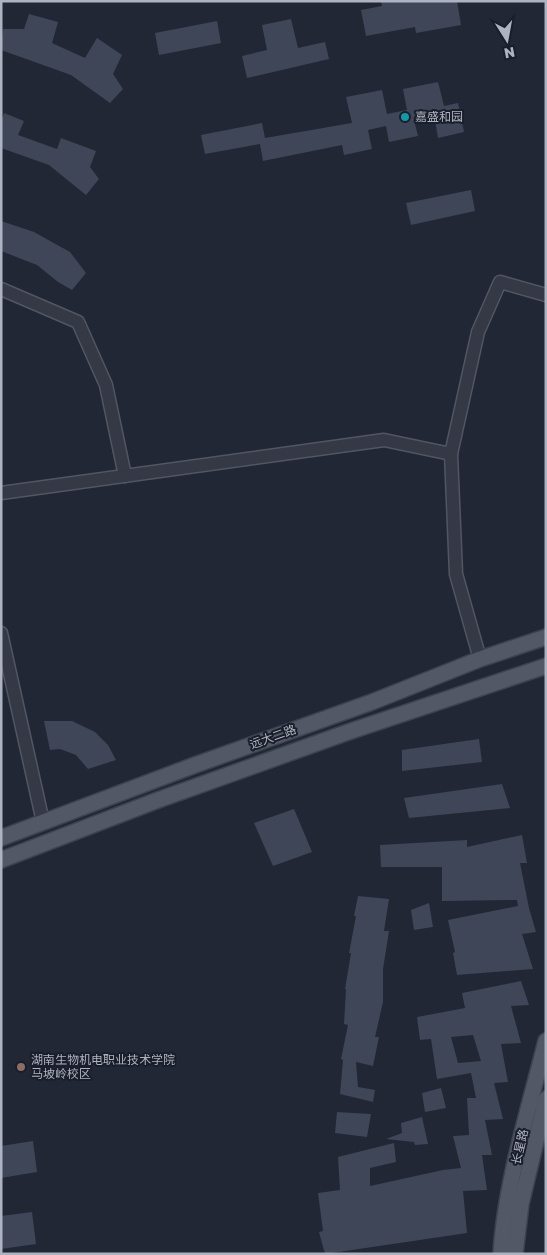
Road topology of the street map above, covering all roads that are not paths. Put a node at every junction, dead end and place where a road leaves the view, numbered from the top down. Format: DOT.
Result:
graph roads {
  1 [pos="1,288"];
  2 [pos="546,295"];
  3 [pos="451,454"];
  4 [pos="125,476"];
  5 [pos="1,493"];
  6 [pos="1,633"];
  7 [pos="546,637"];
  8 [pos="480,659"];
  9 [pos="546,666"];
  10 [pos="43,822"];
  11 [pos="1,838"];
  12 [pos="1,860"];
  13 [pos="546,1041"];
  14 [pos="546,1099"];
  15 [pos="501,1254"];
  16 [pos="515,1254"];
  1 -- 4 [label="street"];
  2 -- 3 [label="street"];
  3 -- 4 [label="street"];
  3 -- 8 [label="street"];
  4 -- 5 [label="street"];
  6 -- 10 [label="street"];
  7 -- 8 [label="main road, 远大二路"];
  8 -- 10 [label="main road, 远大二路"];
  9 -- 12 [label="main road, 远大二路"];
  10 -- 11 [label="main road, 远大二路"];
  13 -- 15 [label="main road, 长星路"];
  14 -- 16 [label="main road, 长星路"];
}
